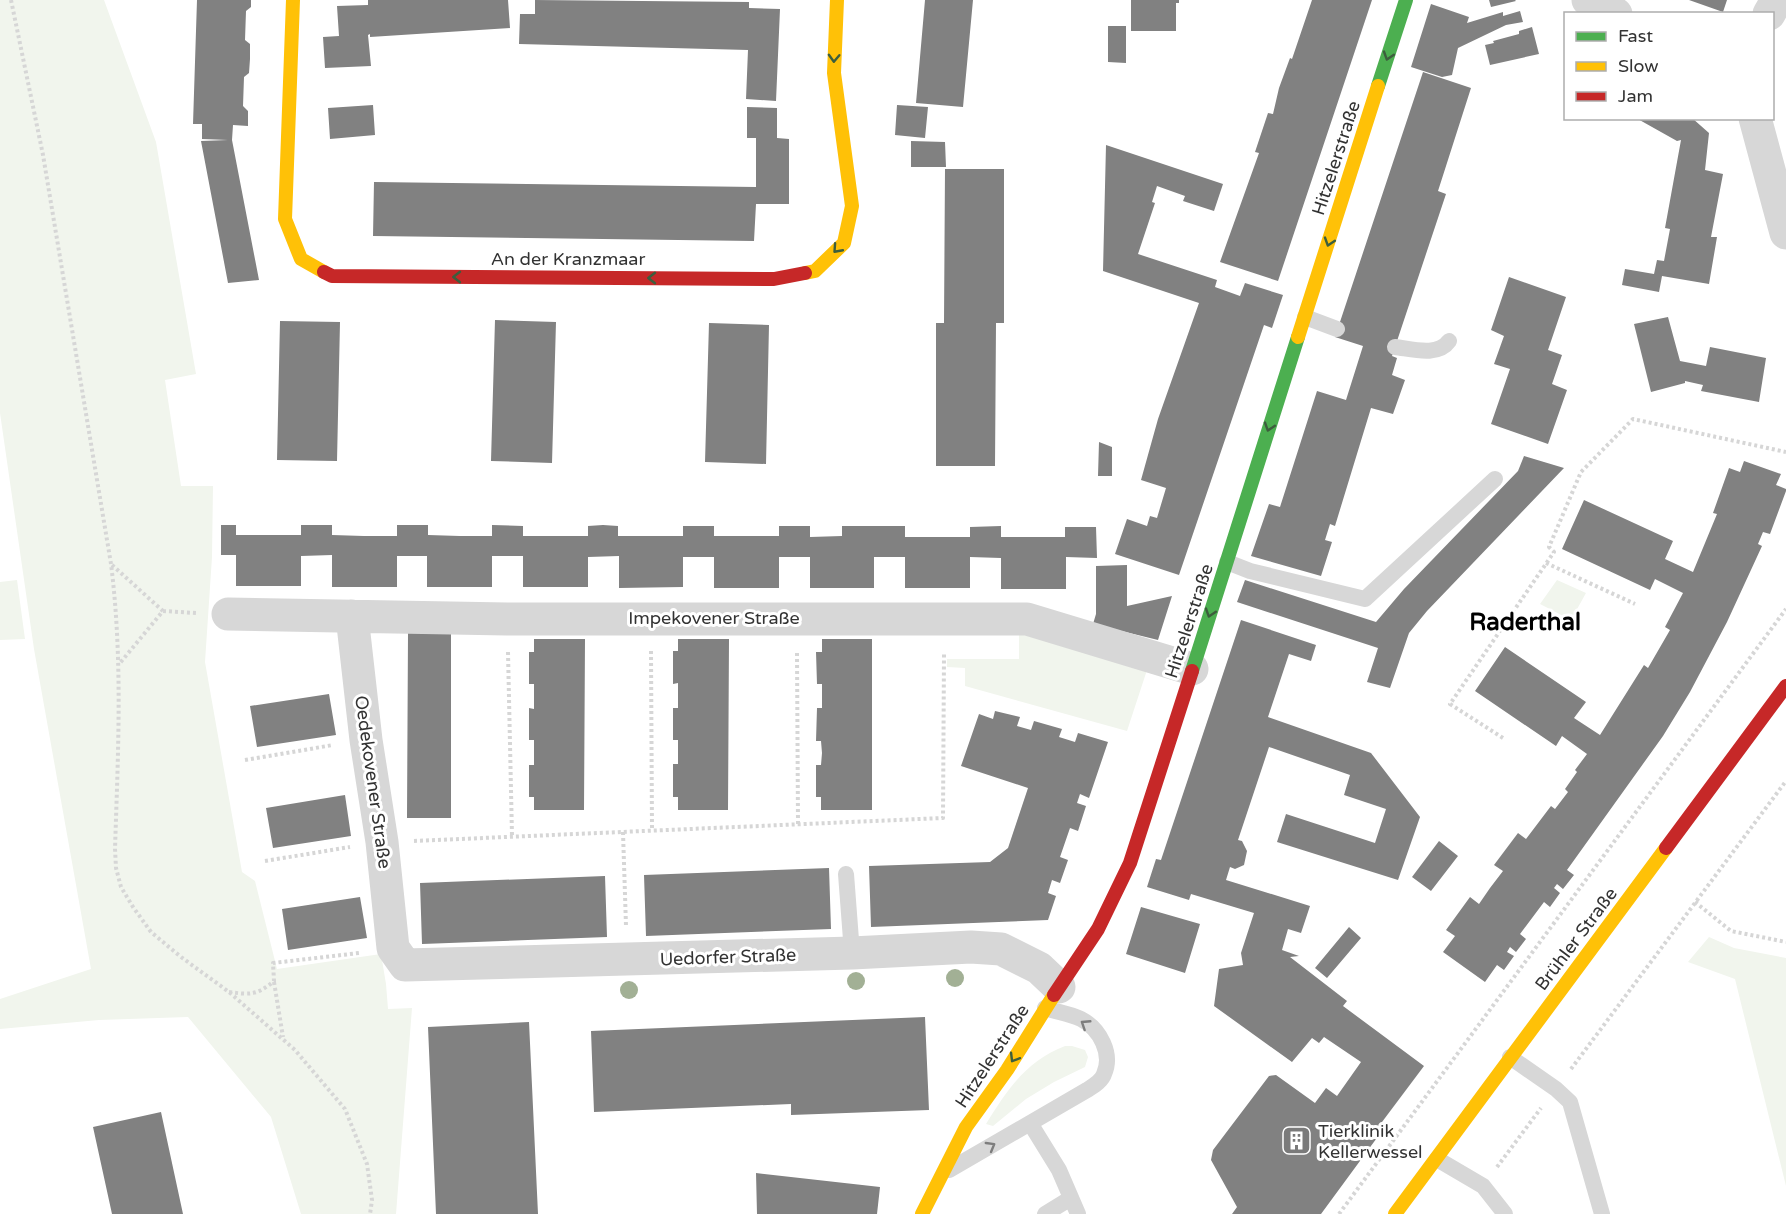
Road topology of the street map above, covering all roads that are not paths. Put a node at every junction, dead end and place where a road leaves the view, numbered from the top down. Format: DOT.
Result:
graph roads {
  1 [pos="293,0"];
  2 [pos="837,0"];
  3 [pos="1406,0"];
  4 [pos="1588,0"];
  5 [pos="1612,12"];
  6 [pos="1756,120"];
  7 [pos="1786,233"];
  8 [pos="1305,317"];
  9 [pos="1338,329"];
  10 [pos="1449,341"];
  11 [pos="1395,347"];
  12 [pos="1495,479"];
  13 [pos="1227,562"];
  14 [pos="216,614"];
  15 [pos="352,616"];
  16 [pos="1192,669"];
  17 [pos="1786,686"];
  18 [pos="846,874"];
  19 [pos="393,948"];
  20 [pos="852,953"];
  21 [pos="1052,997"];
  22 [pos="1510,1057"];
  23 [pos="1030,1123"];
  24 [pos="1437,1159"];
  25 [pos="940,1175"];
  26 [pos="1074,1206"];
  27 [pos="922,1214"];
  28 [pos="1045,1214"];
  29 [pos="1395,1214"];
  30 [pos="1506,1214"];
  31 [pos="1602,1214"];
  2 -- 1 [label="street, An der Kranzmaar, one-way"];
  3 -- 8 [label="street, Hitzelerstraße, one-way"];
  4 -- 5 [label="street"];
  6 -- 7 [label="street"];
  8 -- 9 [label="lane"];
  8 -- 13 [label="street, Hitzelerstraße, one-way"];
  10 -- 11 [label="lane"];
  12 -- 13 [label="lane"];
  13 -- 16 [label="street, Hitzelerstraße, one-way"];
  14 -- 15 [label="street, Impekovener Straße"];
  15 -- 16 [label="street, Impekovener Straße"];
  15 -- 19 [label="street, Oedekovener Straße"];
  16 -- 21 [label="street, Hitzelerstraße"];
  17 -- 22 [label="street, Brühler Straße"];
  18 -- 20 [label="lane"];
  19 -- 20 [label="street, Uedorfer Straße"];
  20 -- 21 [label="street, Uedorfer Straße"];
  23 -- 21 [label="lane, one-way"];
  21 -- 25 [label="street, Hitzelerstraße, one-way"];
  22 -- 24 [label="street, Brühler Straße"];
  22 -- 31 [label="lane"];
  25 -- 23 [label="lane, one-way"];
  23 -- 26 [label="lane"];
  24 -- 29 [label="street, Brühler Straße"];
  24 -- 30 [label="lane"];
  25 -- 27 [label="street, Hitzelerstraße"];
  26 -- 28 [label="lane"];
}
